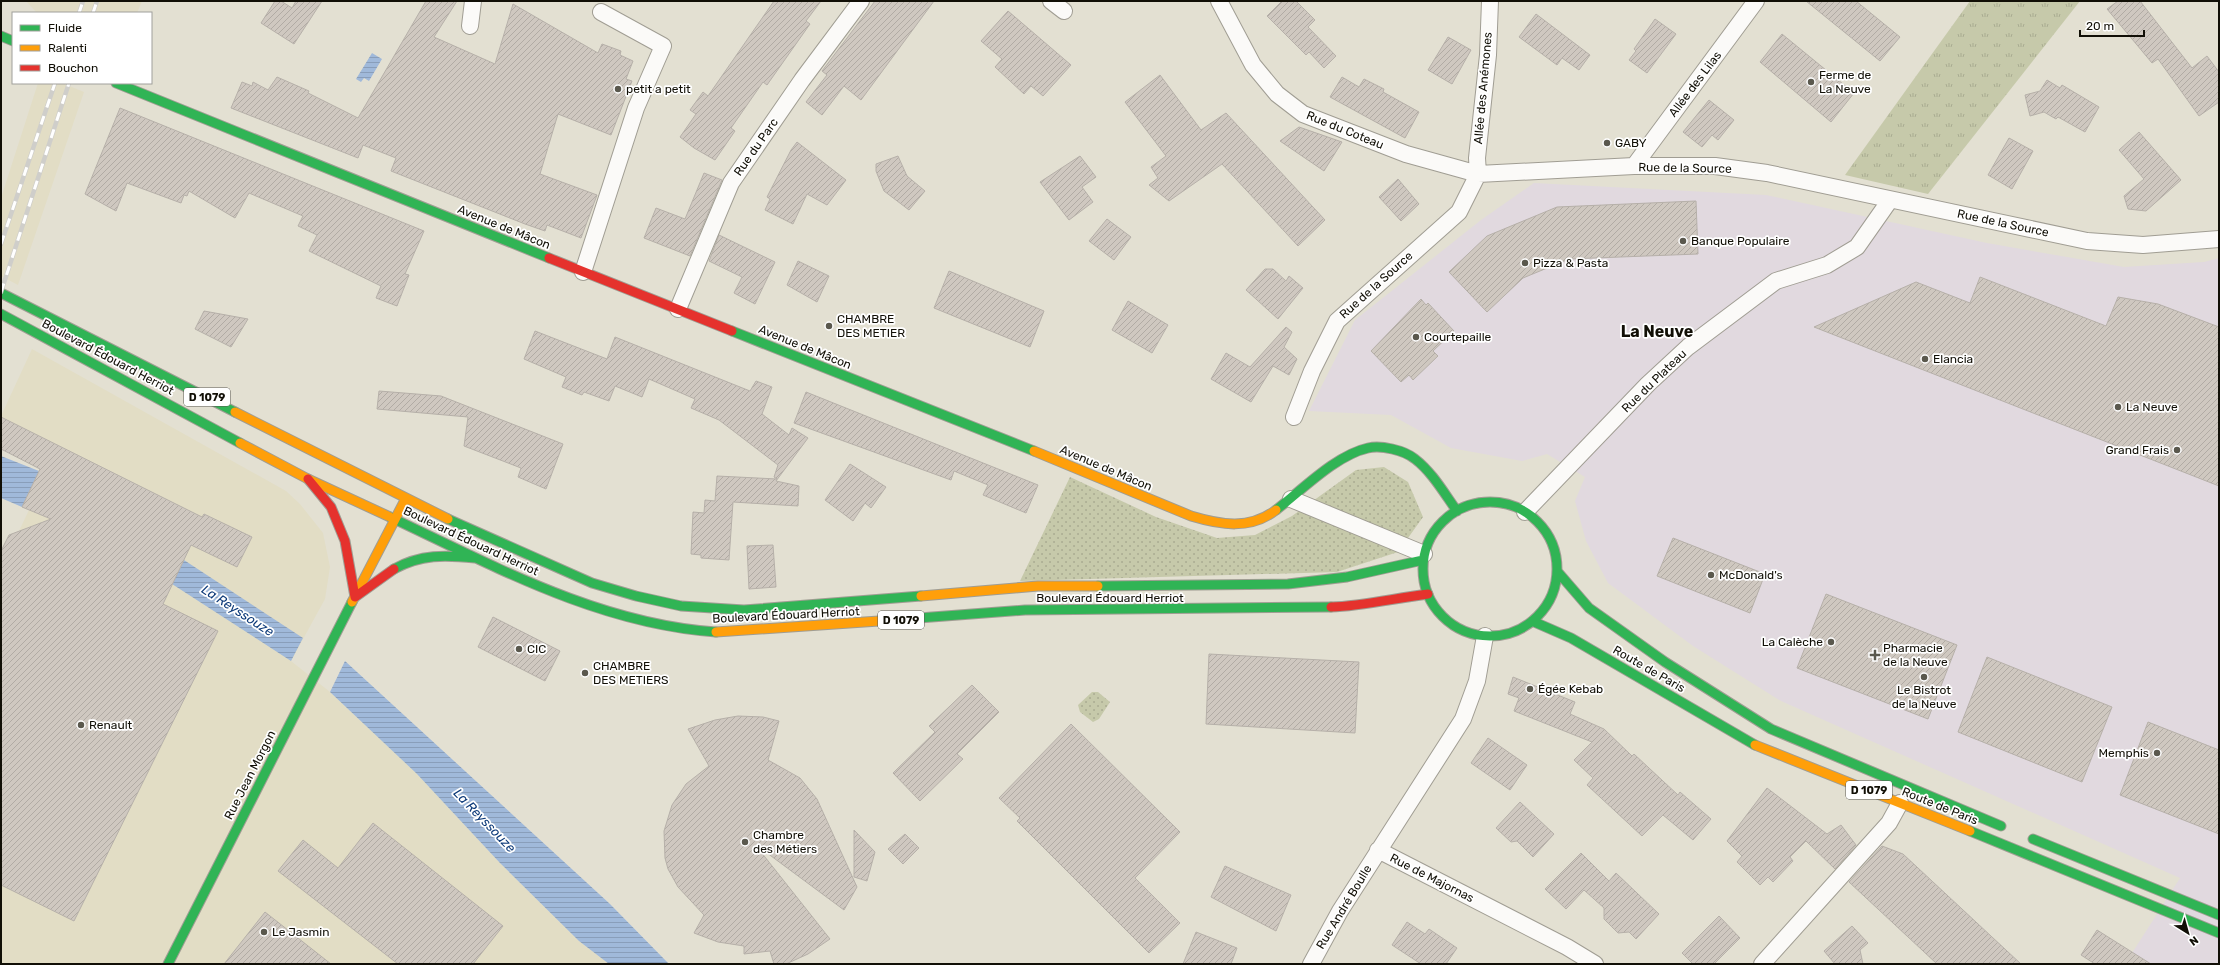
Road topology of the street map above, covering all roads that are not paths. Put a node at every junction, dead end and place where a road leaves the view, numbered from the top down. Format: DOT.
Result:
graph roads {
  1 [pos="473,1"];
  2 [pos="861,1"];
  3 [pos="1051,1"];
  4 [pos="1220,1"];
  5 [pos="1490,1"];
  6 [pos="1756,1"];
  7 [pos="1064,11"];
  8 [pos="601,12"];
  9 [pos="470,26"];
  10 [pos="1,36"];
  11 [pos="12,41"];
  12 [pos="118,84"];
  13 [pos="1634,166"];
  14 [pos="1478,174"];
  15 [pos="1890,200"];
  16 [pos="2219,239"];
  17 [pos="582,272"];
  18 [pos="1,293"];
  19 [pos="678,309"];
  20 [pos="1,314"];
  21 [pos="1294,417"];
  22 [pos="308,479"];
  23 [pos="406,500"];
  24 [pos="1290,500"];
  25 [pos="1457,510"];
  26 [pos="1525,512"];
  27 [pos="395,520"];
  28 [pos="1424,557"];
  29 [pos="477,558"];
  30 [pos="1557,571"];
  31 [pos="1428,594"];
  32 [pos="354,597"];
  33 [pos="1532,621"];
  34 [pos="1485,636"];
  35 [pos="1900,803"];
  36 [pos="2008,829"];
  37 [pos="2023,835"];
  38 [pos="1378,850"];
  39 [pos="2219,915"];
  40 [pos="2219,933"];
  41 [pos="168,964"];
  42 [pos="1311,964"];
  43 [pos="1595,964"];
  44 [pos="1762,964"];
  1 -- 9 [label="street"];
  2 -- 19 [label="street, Rue du Parc"];
  3 -- 7 [label="street"];
  4 -- 14 [label="street, Rue du Coteau"];
  5 -- 14 [label="street, Allée des Anémones"];
  6 -- 13 [label="street, Allée des Lilas"];
  8 -- 17 [label="street"];
  10 -- 11 [label="main road"];
  12 -- 17 [label="main road, Avenue de Mâcon"];
  13 -- 14 [label="street, Rue de la Source"];
  13 -- 15 [label="street, Rue de la Source"];
  14 -- 21 [label="street, Rue de la Source"];
  15 -- 16 [label="street, Rue de la Source"];
  15 -- 26 [label="street, Rue du Plateau"];
  17 -- 19 [label="main road, Avenue de Mâcon"];
  18 -- 23 [label="main road, Boulevard Édouard Herriot / D 1079"];
  19 -- 24 [label="main road, Avenue de Mâcon"];
  20 -- 22 [label="main road, Boulevard Édouard Herriot / D 1079"];
  22 -- 27 [label="main road, Boulevard Édouard Herriot / D 1079"];
  22 -- 32 [label="main road"];
  23 -- 27 [label="main road, Rue Jean Morgon"];
  23 -- 28 [label="main road, Boulevard Édouard Herriot / D 1079"];
  24 -- 25 [label="main road, Avenue de Mâcon"];
  24 -- 28 [label="street"];
  25 -- 26 [label="main road"];
  25 -- 28 [label="main road"];
  26 -- 30 [label="main road"];
  27 -- 29 [label="main road, Boulevard Édouard Herriot / D 1079"];
  27 -- 32 [label="main road, Rue Jean Morgon"];
  28 -- 31 [label="main road"];
  29 -- 31 [label="main road, Boulevard Édouard Herriot / D 1079"];
  29 -- 32 [label="main road, Rue Jean Morgon"];
  30 -- 33 [label="main road"];
  30 -- 36 [label="main road, Route de Paris / D 1079"];
  31 -- 34 [label="main road"];
  32 -- 41 [label="main road, Rue Jean Morgon"];
  33 -- 34 [label="main road"];
  33 -- 35 [label="main road, Route de Paris / D 1079"];
  34 -- 38 [label="street, Rue de Majornas"];
  35 -- 40 [label="main road, Route de Paris / D 1079"];
  35 -- 44 [label="street"];
  37 -- 39 [label="main road"];
  38 -- 42 [label="street, Rue André Boulle"];
  38 -- 43 [label="street, Rue de Majornas"];
}
